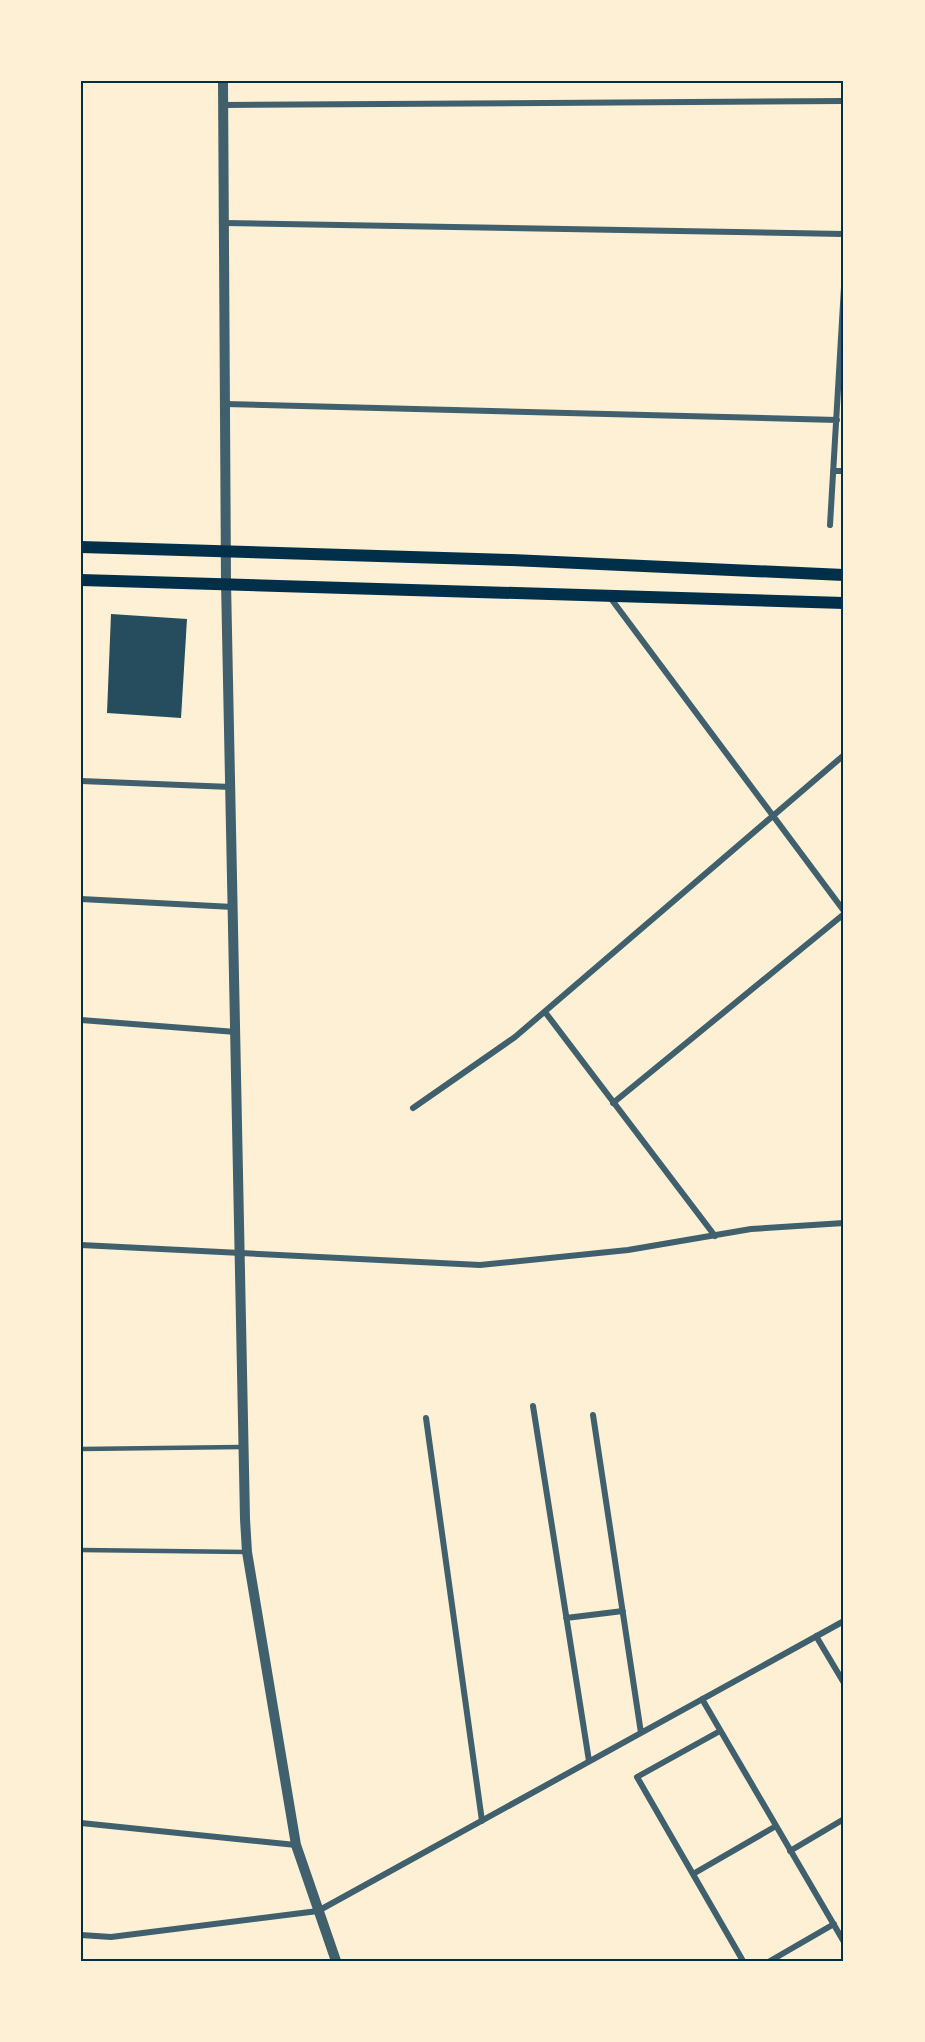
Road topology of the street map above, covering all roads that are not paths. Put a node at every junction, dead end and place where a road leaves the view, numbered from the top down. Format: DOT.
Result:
graph roads {
  1 [pos="223,81"];
  2 [pos="844,101"];
  3 [pos="223,105"];
  4 [pos="224,223"];
  5 [pos="844,234"];
  6 [pos="844,287"];
  7 [pos="842,349"];
  8 [pos="225,404"];
  9 [pos="837,420"];
  10 [pos="833,471"];
  11 [pos="844,471"];
  12 [pos="830,525"];
  13 [pos="81,547"];
  14 [pos="226,550"];
  15 [pos="844,575"];
  16 [pos="81,580"];
  17 [pos="226,582"];
  18 [pos="608,595"];
  19 [pos="844,603"];
  20 [pos="844,754"];
  21 [pos="81,781"];
  22 [pos="231,787"];
  23 [pos="771,817"];
  24 [pos="81,899"];
  25 [pos="233,907"];
  26 [pos="844,912"];
  27 [pos="545,1012"];
  28 [pos="81,1020"];
  29 [pos="236,1032"];
  30 [pos="614,1103"];
  31 [pos="413,1108"];
  32 [pos="844,1223"];
  33 [pos="715,1236"];
  34 [pos="81,1245"];
  35 [pos="238,1251"];
  36 [pos="533,1406"];
  37 [pos="593,1416"];
  38 [pos="426,1418"];
  39 [pos="241,1447"];
  40 [pos="81,1449"];
  41 [pos="81,1550"];
  42 [pos="247,1552"];
  43 [pos="623,1611"];
  44 [pos="566,1618"];
  45 [pos="844,1621"];
  46 [pos="816,1636"];
  47 [pos="844,1683"];
  48 [pos="702,1699"];
  49 [pos="720,1731"];
  50 [pos="641,1733"];
  51 [pos="589,1761"];
  52 [pos="844,1819"];
  53 [pos="482,1821"];
  54 [pos="81,1823"];
  55 [pos="776,1826"];
  56 [pos="296,1845"];
  57 [pos="790,1851"];
  58 [pos="693,1874"];
  59 [pos="318,1911"];
  60 [pos="834,1924"];
  61 [pos="81,1935"];
  62 [pos="843,1938"];
  63 [pos="336,1961"];
  64 [pos="743,1961"];
  65 [pos="770,1961"];
  1 -- 3 [label="street"];
  2 -- 3 [label="street"];
  3 -- 4 [label="street"];
  4 -- 5 [label="street"];
  4 -- 8 [label="street"];
  6 -- 7 [label="street"];
  7 -- 9 [label="street"];
  8 -- 9 [label="street"];
  8 -- 14 [label="street"];
  9 -- 10 [label="street"];
  10 -- 11 [label="street"];
  10 -- 12 [label="street"];
  13 -- 14 [label="main road"];
  14 -- 15 [label="main road"];
  14 -- 17 [label="street"];
  16 -- 17 [label="main road"];
  17 -- 18 [label="main road"];
  17 -- 22 [label="street"];
  18 -- 19 [label="main road"];
  18 -- 23 [label="street"];
  20 -- 23 [label="street"];
  21 -- 22 [label="street"];
  22 -- 25 [label="street"];
  23 -- 26 [label="street"];
  23 -- 27 [label="street"];
  24 -- 25 [label="street"];
  25 -- 29 [label="street"];
  26 -- 30 [label="street"];
  27 -- 30 [label="street"];
  27 -- 31 [label="street"];
  28 -- 29 [label="street"];
  29 -- 35 [label="street"];
  30 -- 33 [label="street"];
  32 -- 33 [label="street"];
  33 -- 35 [label="street"];
  34 -- 35 [label="street"];
  35 -- 39 [label="street"];
  36 -- 44 [label="street"];
  37 -- 43 [label="street"];
  38 -- 53 [label="street"];
  39 -- 40 [label="lane"];
  39 -- 42 [label="street"];
  41 -- 42 [label="lane"];
  42 -- 56 [label="street"];
  43 -- 44 [label="street"];
  43 -- 50 [label="street"];
  44 -- 51 [label="street"];
  45 -- 46 [label="street"];
  46 -- 47 [label="street"];
  46 -- 48 [label="street"];
  48 -- 49 [label="street"];
  48 -- 50 [label="street"];
  49 -- 55 [label="street"];
  49 -- 58 [label="street"];
  50 -- 51 [label="street"];
  51 -- 53 [label="street"];
  52 -- 57 [label="street"];
  53 -- 59 [label="street"];
  54 -- 56 [label="street"];
  55 -- 57 [label="street"];
  55 -- 58 [label="street"];
  56 -- 59 [label="street"];
  57 -- 60 [label="street"];
  58 -- 64 [label="street"];
  59 -- 61 [label="street"];
  59 -- 63 [label="street"];
  60 -- 62 [label="street"];
  60 -- 65 [label="street"];
}
